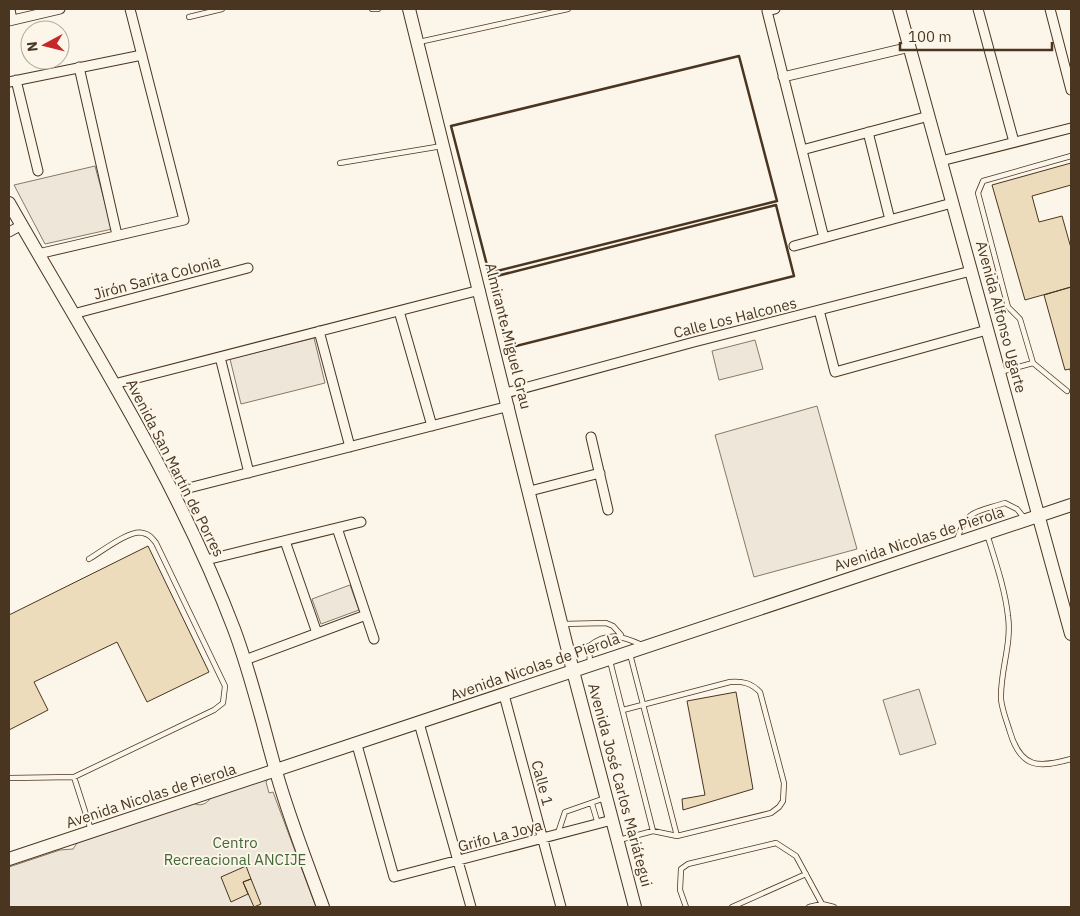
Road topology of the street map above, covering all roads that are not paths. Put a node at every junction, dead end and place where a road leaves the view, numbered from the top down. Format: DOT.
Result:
graph roads {
  1 [pos="10,9"];
  2 [pos="60,9"];
  3 [pos="130,9"];
  4 [pos="222,9"];
  5 [pos="372,9"];
  6 [pos="378,9"];
  7 [pos="409,9"];
  8 [pos="568,9"];
  9 [pos="899,9"];
  10 [pos="978,9"];
  11 [pos="1050,9"];
  12 [pos="769,10"];
  13 [pos="189,17"];
  14 [pos="10,21"];
  15 [pos="417,43"];
  16 [pos="910,47"];
  17 [pos="142,55"];
  18 [pos="79,67"];
  19 [pos="783,77"];
  20 [pos="12,81"];
  21 [pos="1071,90"];
  22 [pos="928,116"];
  23 [pos="1071,128"];
  24 [pos="868,132"];
  25 [pos="1014,142"];
  26 [pos="443,146"];
  27 [pos="802,150"];
  28 [pos="1071,156"];
  29 [pos="941,161"];
  30 [pos="340,163"];
  31 [pos="38,172"];
  32 [pos="9,203"];
  33 [pos="952,204"];
  34 [pos="890,220"];
  35 [pos="22,225"];
  36 [pos="9,232"];
  37 [pos="117,235"];
  38 [pos="824,238"];
  39 [pos="794,246"];
  40 [pos="38,254"];
  41 [pos="248,268"];
  42 [pos="971,271"];
  43 [pos="480,290"];
  44 [pos="819,310"];
  45 [pos="399,311"];
  46 [pos="72,314"];
  47 [pos="987,330"];
  48 [pos="319,331"];
  49 [pos="220,357"];
  50 [pos="1032,363"];
  51 [pos="999,373"];
  52 [pos="114,384"];
  53 [pos="1068,391"];
  54 [pos="506,393"];
  55 [pos="509,406"];
  56 [pos="432,426"];
  57 [pos="591,437"];
  58 [pos="350,447"];
  59 [pos="249,473"];
  60 [pos="600,473"];
  61 [pos="173,492"];
  62 [pos="530,492"];
  63 [pos="1071,505"];
  64 [pos="608,510"];
  65 [pos="1039,516"];
  66 [pos="1026,520"];
  67 [pos="361,522"];
  68 [pos="337,528"];
  69 [pos="987,533"];
  70 [pos="285,541"];
  71 [pos="957,543"];
  72 [pos="89,559"];
  73 [pos="206,560"];
  74 [pos="366,615"];
  75 [pos="562,624"];
  76 [pos="318,633"];
  77 [pos="1071,634"];
  78 [pos="621,635"];
  79 [pos="374,639"];
  80 [pos="589,646"];
  81 [pos="646,647"];
  82 [pos="569,652"];
  83 [pos="629,652"];
  84 [pos="609,659"];
  85 [pos="245,660"];
  86 [pos="590,666"];
  87 [pos="573,671"];
  88 [pos="504,694"];
  89 [pos="644,705"];
  90 [pos="623,710"];
  91 [pos="419,723"];
  92 [pos="357,745"];
  93 [pos="1071,759"];
  94 [pos="276,772"];
  95 [pos="74,777"];
  96 [pos="9,778"];
  97 [pos="606,798"];
  98 [pos="592,804"];
  99 [pos="612,820"];
  100 [pos="598,824"];
  101 [pos="653,830"];
  102 [pos="92,832"];
  103 [pos="558,835"];
  104 [pos="677,836"];
  105 [pos="543,838"];
  106 [pos="618,840"];
  107 [pos="9,859"];
  108 [pos="459,861"];
  109 [pos="806,874"];
  110 [pos="822,904"];
  111 [pos="322,907"];
  112 [pos="471,907"];
  113 [pos="561,907"];
  114 [pos="635,907"];
  115 [pos="686,907"];
  116 [pos="732,907"];
  117 [pos="809,907"];
  118 [pos="834,907"];
  1 -- 14 [label="street"];
  2 -- 14 [label="street"];
  3 -- 17 [label="street"];
  4 -- 13 [label="lane"];
  5 -- 6 [label="lane"];
  7 -- 15 [label="street, Almirante Miguel Grau"];
  8 -- 15 [label="lane"];
  9 -- 16 [label="street, Avenida Alfonso Ugarte"];
  10 -- 25 [label="street"];
  11 -- 21 [label="street"];
  12 -- 19 [label="street"];
  15 -- 26 [label="street, Almirante Miguel Grau"];
  16 -- 19 [label="street"];
  16 -- 22 [label="street, Avenida Alfonso Ugarte"];
  17 -- 18 [label="street"];
  17 -- 37 [label="street"];
  18 -- 20 [label="street"];
  18 -- 37 [label="street"];
  19 -- 27 [label="street"];
  20 -- 31 [label="street"];
  22 -- 24 [label="street"];
  22 -- 29 [label="street, Avenida Alfonso Ugarte"];
  23 -- 25 [label="street"];
  24 -- 27 [label="street"];
  24 -- 34 [label="street"];
  25 -- 29 [label="street"];
  26 -- 30 [label="lane"];
  26 -- 43 [label="street, Almirante Miguel Grau"];
  27 -- 38 [label="street"];
  28 -- 50 [label="lane"];
  29 -- 33 [label="street, Avenida Alfonso Ugarte"];
  32 -- 35 [label="street, Avenida San Martín de Porres"];
  33 -- 34 [label="street"];
  33 -- 42 [label="street, Avenida Alfonso Ugarte"];
  34 -- 38 [label="street"];
  35 -- 36 [label="street"];
  35 -- 40 [label="street, Avenida San Martín de Porres"];
  37 -- 40 [label="street"];
  38 -- 39 [label="street"];
  40 -- 46 [label="street, Avenida San Martín de Porres"];
  41 -- 46 [label="street, Jirón Sarita Colonia"];
  42 -- 44 [label="street, Calle Los Halcones"];
  42 -- 47 [label="street, Avenida Alfonso Ugarte"];
  43 -- 45 [label="street"];
  43 -- 54 [label="street, Almirante Miguel Grau"];
  44 -- 47 [label="street"];
  44 -- 54 [label="street, Calle Los Halcones"];
  45 -- 48 [label="street"];
  45 -- 56 [label="street"];
  46 -- 52 [label="street, Avenida San Martín de Porres"];
  47 -- 51 [label="street, Avenida Alfonso Ugarte"];
  48 -- 49 [label="street"];
  48 -- 58 [label="street"];
  49 -- 52 [label="street"];
  49 -- 59 [label="street"];
  50 -- 51 [label="lane"];
  50 -- 53 [label="lane"];
  51 -- 65 [label="street, Avenida Alfonso Ugarte"];
  52 -- 61 [label="street, Avenida San Martín de Porres"];
  54 -- 55 [label="street, Almirante Miguel Grau"];
  55 -- 56 [label="street"];
  55 -- 62 [label="street, Almirante Miguel Grau"];
  56 -- 58 [label="street"];
  57 -- 60 [label="street"];
  58 -- 59 [label="street"];
  59 -- 61 [label="street"];
  60 -- 62 [label="street"];
  60 -- 64 [label="street"];
  61 -- 73 [label="street, Avenida San Martín de Porres"];
  62 -- 75 [label="street, Almirante Miguel Grau"];
  63 -- 65 [label="street, Avenida Nicolas de Pierola"];
  65 -- 66 [label="street, Avenida Nicolas de Pierola"];
  65 -- 77 [label="street, Avenida Alfonso Ugarte"];
  66 -- 69 [label="street, Avenida Nicolas de Pierola"];
  66 -- 71 [label="lane"];
  67 -- 68 [label="street"];
  68 -- 70 [label="street"];
  68 -- 74 [label="street"];
  69 -- 71 [label="street, Avenida Nicolas de Pierola"];
  69 -- 93 [label="lane"];
  70 -- 73 [label="street"];
  70 -- 76 [label="street"];
  71 -- 81 [label="street, Avenida Nicolas de Pierola"];
  72 -- 95 [label="lane"];
  73 -- 85 [label="street, Avenida San Martín de Porres"];
  74 -- 76 [label="street"];
  74 -- 79 [label="street"];
  75 -- 78 [label="lane"];
  75 -- 82 [label="street, Almirante Miguel Grau"];
  76 -- 85 [label="street"];
  78 -- 80 [label="lane"];
  78 -- 81 [label="lane"];
  80 -- 82 [label="lane"];
  80 -- 86 [label="lane"];
  81 -- 83 [label="street, Avenida Nicolas de Pierola"];
  82 -- 87 [label="street, Almirante Miguel Grau"];
  83 -- 84 [label="street, Avenida Nicolas de Pierola"];
  83 -- 89 [label="lane"];
  84 -- 86 [label="street, Avenida Nicolas de Pierola"];
  84 -- 90 [label="lane"];
  85 -- 94 [label="street, Avenida San Martín de Porres"];
  86 -- 87 [label="street, Avenida Nicolas de Pierola"];
  87 -- 88 [label="street, Avenida Nicolas de Pierola"];
  87 -- 97 [label="street, Avenida José Carlos Mariátegui"];
  88 -- 91 [label="street, Avenida Nicolas de Pierola"];
  88 -- 105 [label="street, Calle 1"];
  89 -- 90 [label="lane"];
  89 -- 104 [label="lane"];
  89 -- 104 [label="lane"];
  90 -- 101 [label="lane"];
  91 -- 92 [label="street, Avenida Nicolas de Pierola"];
  91 -- 108 [label="street"];
  92 -- 94 [label="street, Avenida Nicolas de Pierola"];
  92 -- 108 [label="street, Grifo La Joya"];
  94 -- 102 [label="street, Avenida Nicolas de Pierola"];
  94 -- 111 [label="street, Avenida San Martín de Porres"];
  95 -- 96 [label="lane"];
  95 -- 102 [label="lane"];
  97 -- 98 [label="lane"];
  97 -- 99 [label="street, Avenida José Carlos Mariátegui"];
  98 -- 100 [label="lane"];
  98 -- 103 [label="lane"];
  99 -- 100 [label="street, Grifo La Joya"];
  99 -- 106 [label="street, Avenida José Carlos Mariátegui"];
  100 -- 103 [label="street, Grifo La Joya"];
  101 -- 104 [label="lane"];
  101 -- 106 [label="lane"];
  102 -- 107 [label="street, Avenida Nicolas de Pierola"];
  103 -- 105 [label="street, Grifo La Joya"];
  105 -- 108 [label="street, Grifo La Joya"];
  105 -- 113 [label="street, Calle 1"];
  106 -- 114 [label="street, Avenida José Carlos Mariátegui"];
  108 -- 112 [label="street"];
  109 -- 110 [label="lane"];
  109 -- 115 [label="lane"];
  109 -- 116 [label="lane"];
  110 -- 117 [label="lane"];
  110 -- 118 [label="lane"];
}
